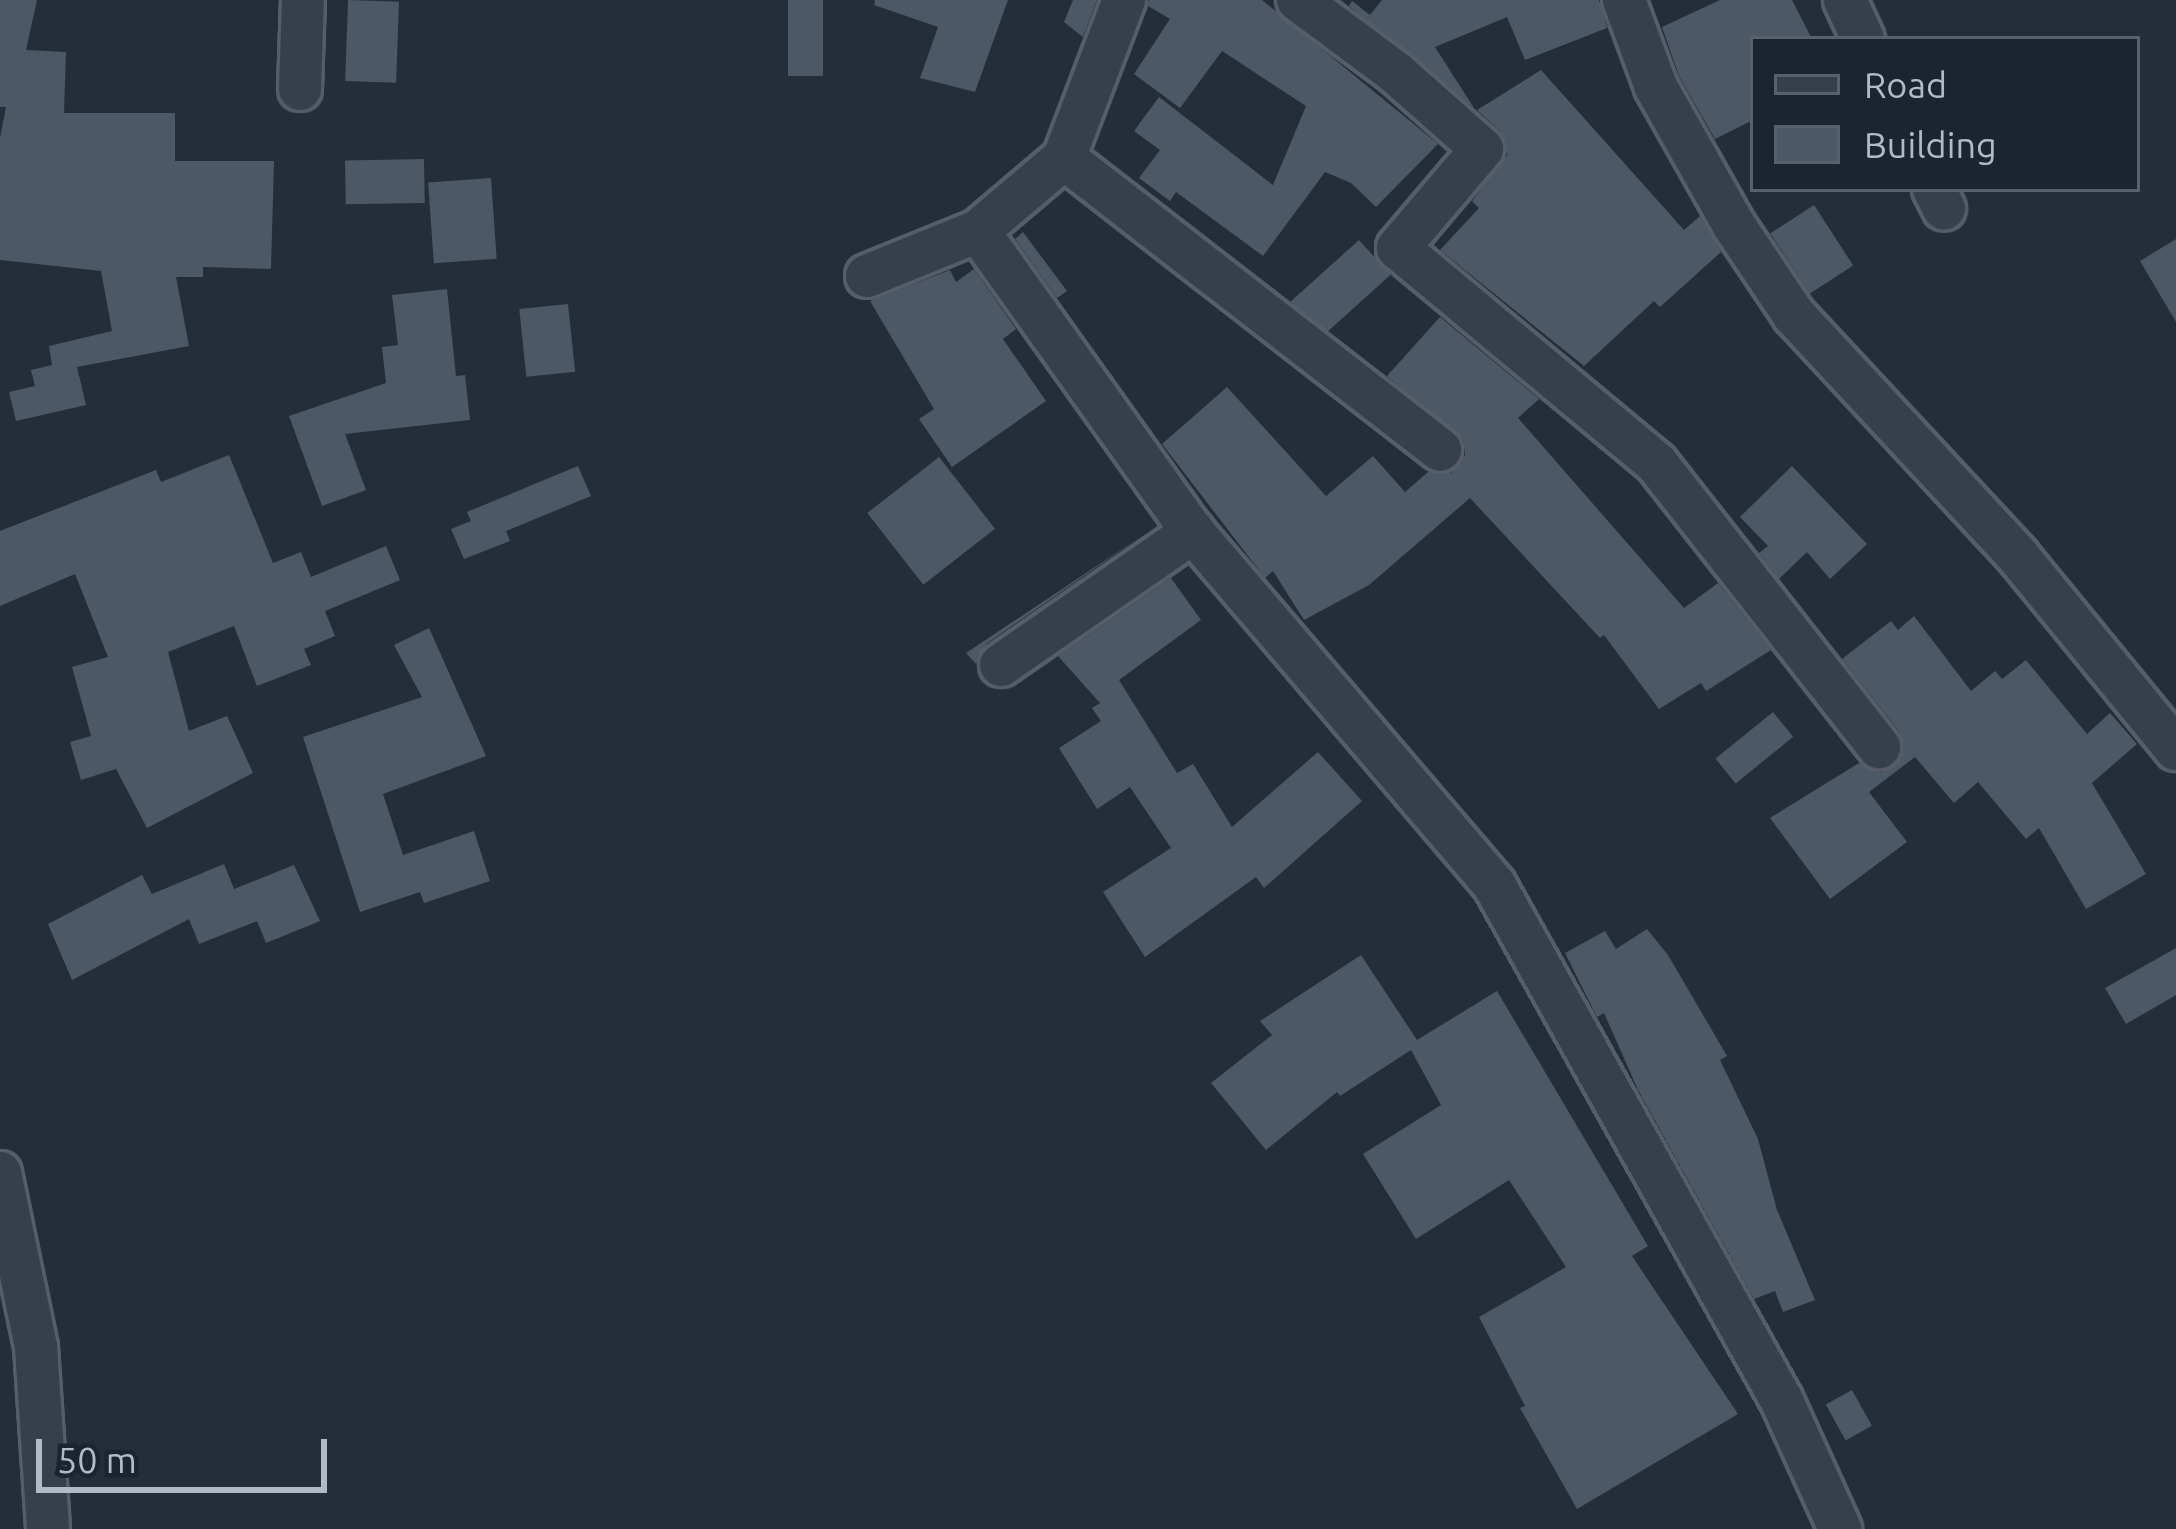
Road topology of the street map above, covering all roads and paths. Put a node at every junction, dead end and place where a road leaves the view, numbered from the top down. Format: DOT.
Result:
graph roads {
  1 [pos="303,0"];
  2 [pos="1124,0"];
  3 [pos="1298,0"];
  4 [pos="1624,0"];
  5 [pos="1845,0"];
  6 [pos="1862,36"];
  7 [pos="300,89"];
  8 [pos="1064,158"];
  9 [pos="977,230"];
  10 [pos="868,276"];
  11 [pos="1440,450"];
  12 [pos="1193,532"];
  13 [pos="1001,665"];
  14 [pos="1879,747"];
  15 [pos="2176,749"];
  16 [pos="0,1173"];
  17 [pos="48,1529"];
  18 [pos="1840,1529"];
  1 -- 7 [label="street"];
  2 -- 8 [label="street"];
  3 -- 14 [label="street"];
  4 -- 15 [label="street"];
  5 -- 6 [label="street"];
  8 -- 9 [label="street"];
  8 -- 11 [label="street"];
  9 -- 10 [label="street"];
  9 -- 12 [label="street"];
  12 -- 13 [label="street"];
  12 -- 18 [label="street"];
  16 -- 17 [label="street"];
}
